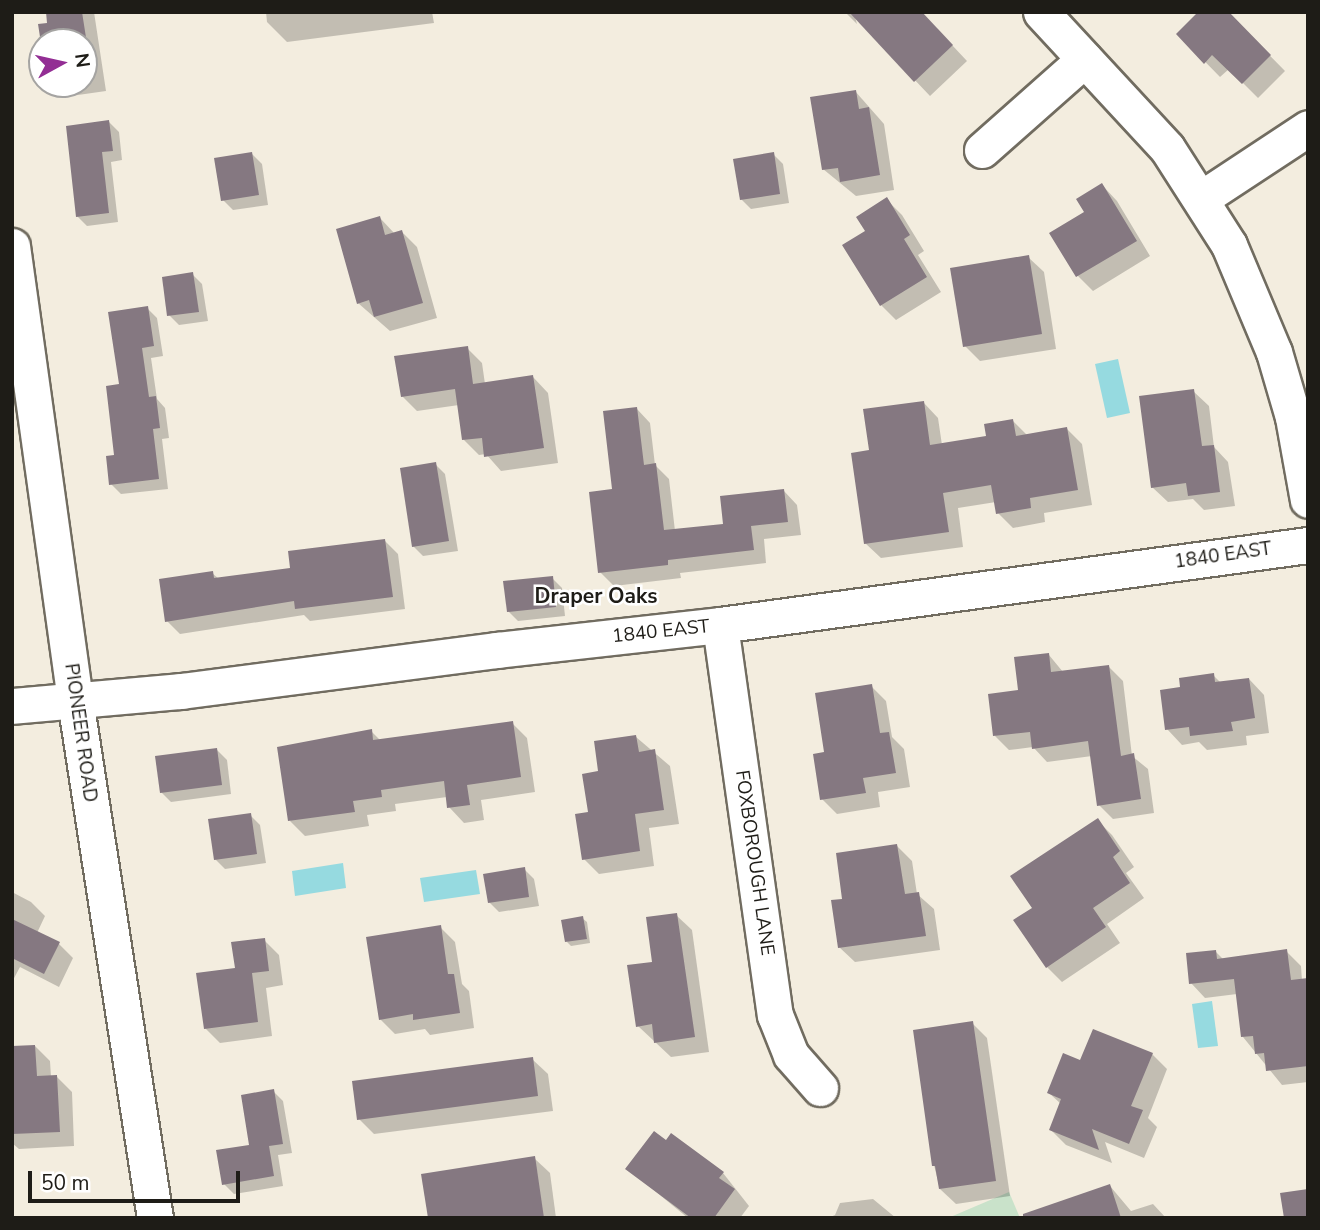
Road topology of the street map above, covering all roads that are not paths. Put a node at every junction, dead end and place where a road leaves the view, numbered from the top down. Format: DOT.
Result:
graph roads {
  1 [pos="1041,12"];
  2 [pos="1085,59"];
  3 [pos="1308,128"];
  4 [pos="982,150"];
  5 [pos="1202,198"];
  6 [pos="12,246"];
  7 [pos="1308,500"];
  8 [pos="1308,545"];
  9 [pos="720,625"];
  10 [pos="75,700"];
  11 [pos="12,706"];
  12 [pos="820,1088"];
  13 [pos="155,1218"];
  1 -- 2 [label="street"];
  2 -- 4 [label="street"];
  2 -- 5 [label="street"];
  3 -- 5 [label="street"];
  5 -- 7 [label="street"];
  6 -- 10 [label="street, PIONEER ROAD"];
  8 -- 9 [label="street, 1840 EAST"];
  9 -- 10 [label="street, 1840 EAST"];
  9 -- 12 [label="street, FOXBOROUGH LANE"];
  10 -- 11 [label="street, 1840 EAST"];
  10 -- 13 [label="street, PIONEER ROAD"];
}
